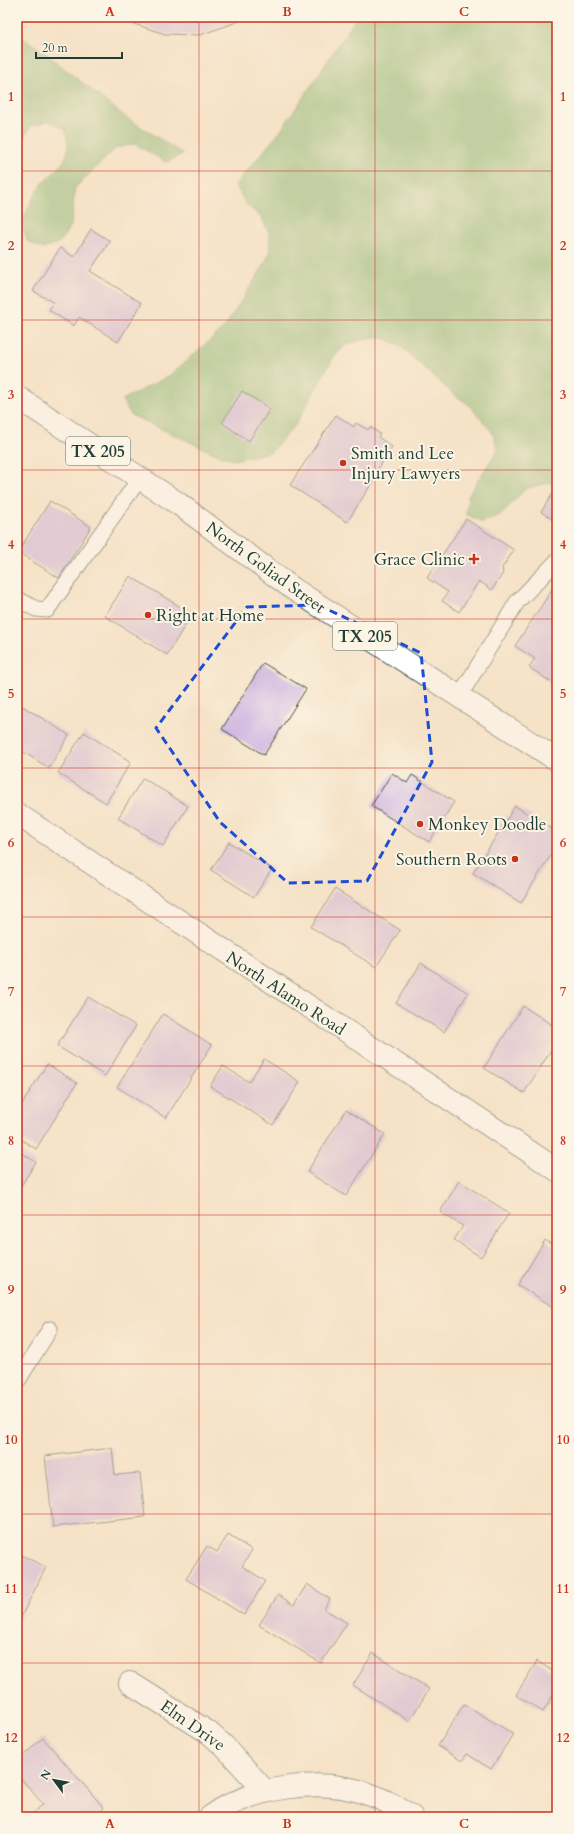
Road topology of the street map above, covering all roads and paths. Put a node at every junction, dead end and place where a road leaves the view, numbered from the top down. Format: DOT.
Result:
graph roads {
  1 [pos="17,397"];
  2 [pos="140,478"];
  3 [pos="557,561"];
  4 [pos="17,599"];
  5 [pos="459,697"];
  6 [pos="557,760"];
  7 [pos="17,814"];
  8 [pos="557,1170"];
  9 [pos="50,1329"];
  10 [pos="17,1382"];
  11 [pos="130,1683"];
  12 [pos="266,1792"];
  13 [pos="210,1817"];
  14 [pos="412,1817"];
  1 -- 2 [label="street, North Goliad Street / TX 205"];
  2 -- 4 [label="lane"];
  2 -- 5 [label="street, North Goliad Street / TX 205"];
  3 -- 5 [label="lane"];
  5 -- 6 [label="street, North Goliad Street / TX 205"];
  7 -- 8 [label="street, North Alamo Road"];
  9 -- 10 [label="lane"];
  11 -- 12 [label="street, Elm Drive"];
  12 -- 13 [label="street"];
  12 -- 14 [label="street"];
}
